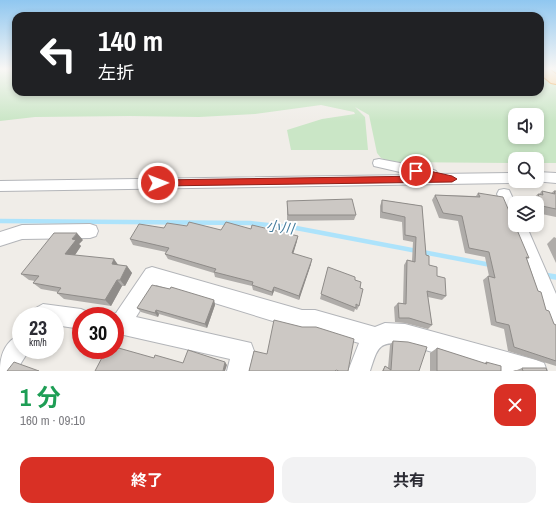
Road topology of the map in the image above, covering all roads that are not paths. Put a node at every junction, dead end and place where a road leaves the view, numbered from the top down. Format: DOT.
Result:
graph roads {
  1 [pos="379,163"];
  2 [pos="544,177"];
  3 [pos="508,178"];
  4 [pos="556,178"];
  5 [pos="452,179"];
  6 [pos="0,186"];
  7 [pos="504,194"];
  8 [pos="508,203"];
  9 [pos="90,232"];
  10 [pos="521,232"];
  11 [pos="0,239"];
  12 [pos="124,315"];
  13 [pos="556,320"];
  14 [pos="124,325"];
  15 [pos="375,337"];
  16 [pos="12,358"];
  17 [pos="3,371"];
  18 [pos="238,371"];
  19 [pos="359,371"];
  20 [pos="536,371"];
  1 -- 5 [label="street"];
  2 -- 4 [label="street"];
  3 -- 5 [label="street"];
  5 -- 6 [label="street"];
  7 -- 8 [label="street"];
  9 -- 11 [label="street"];
  10 -- 13 [label="street"];
  12 -- 15 [label="street"];
  14 -- 18 [label="street"];
  15 -- 19 [label="street"];
  15 -- 20 [label="street"];
  16 -- 17 [label="street"];
}
